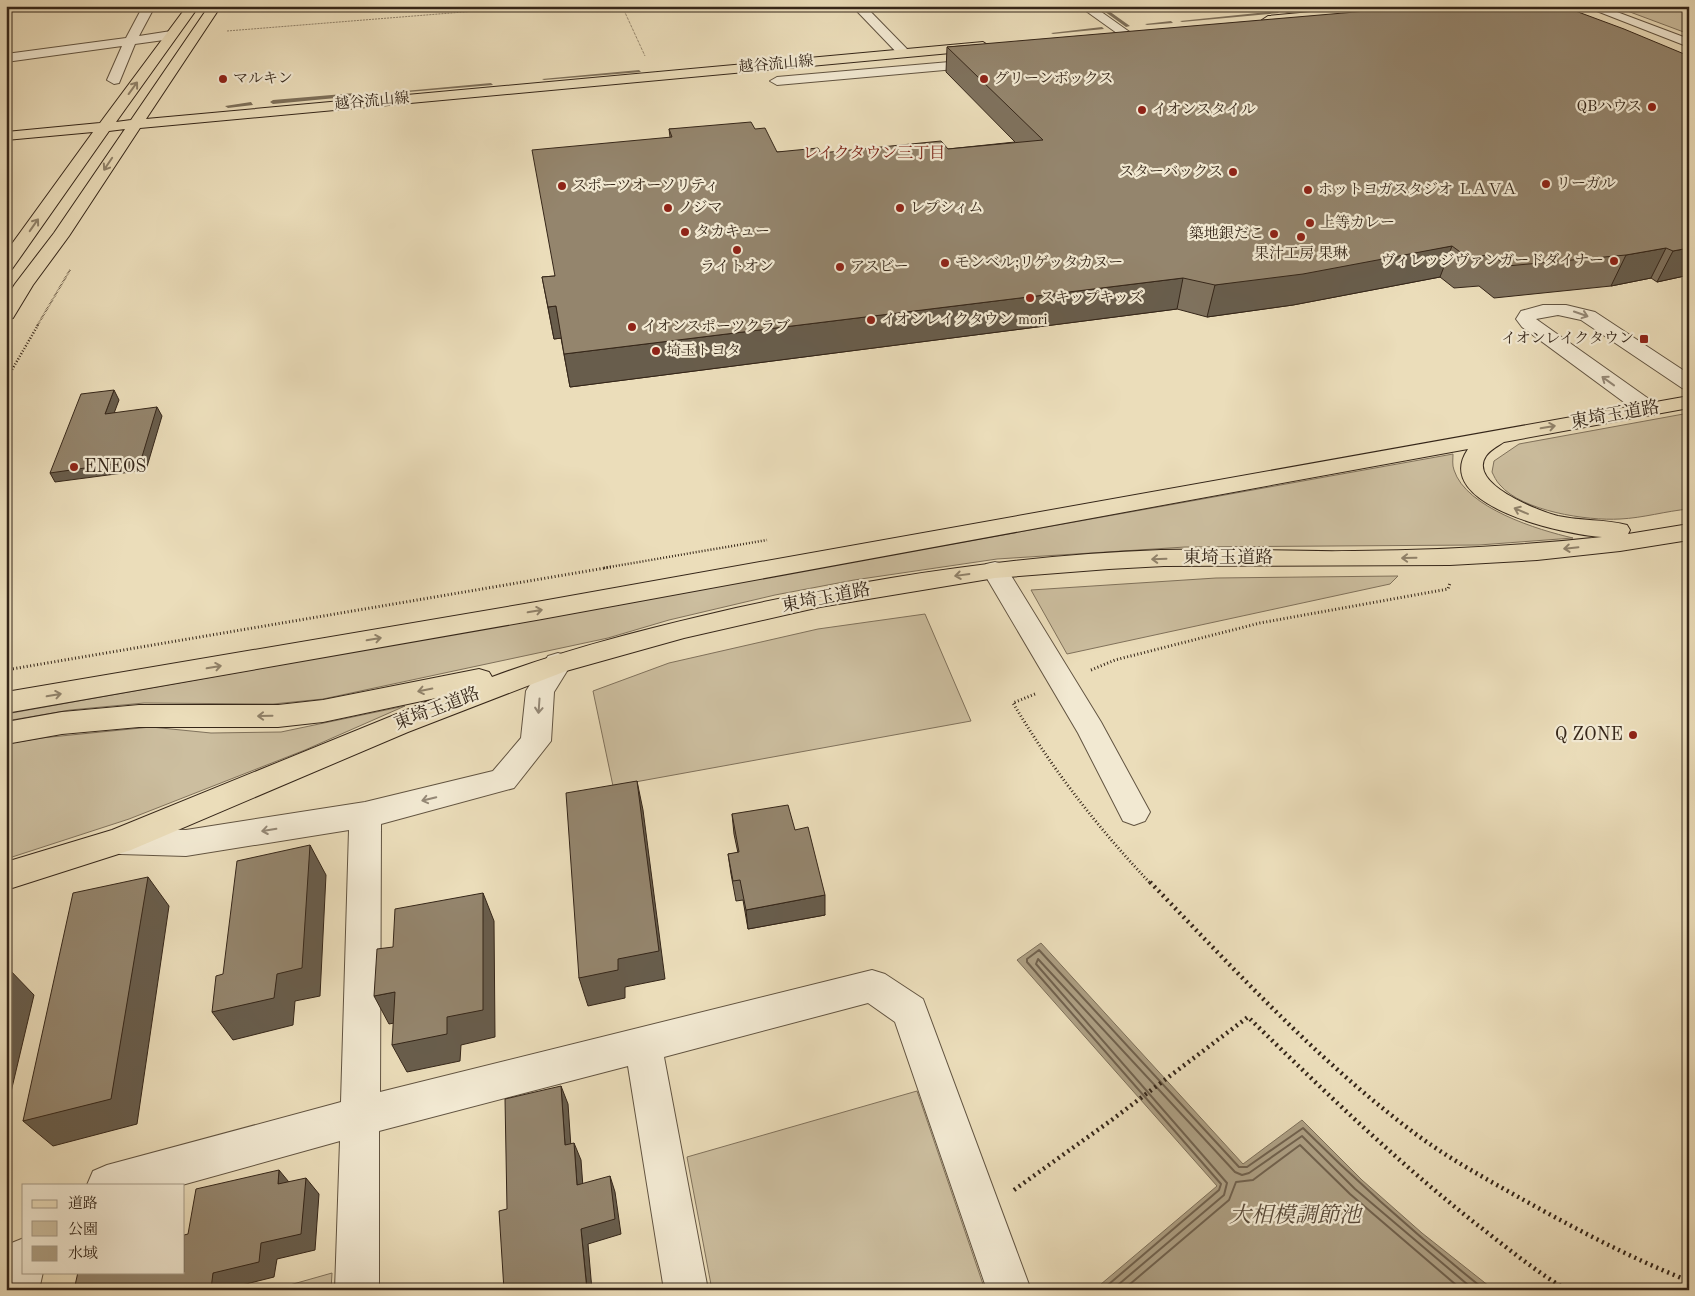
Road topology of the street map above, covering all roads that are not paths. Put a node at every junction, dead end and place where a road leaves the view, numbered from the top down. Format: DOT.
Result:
graph roads {
  1 [pos="149,6"];
  2 [pos="193,6"];
  3 [pos="216,6"];
  4 [pos="858,6"];
  5 [pos="1085,6"];
  6 [pos="1416,6"];
  7 [pos="1590,6"];
  8 [pos="1251,22"];
  9 [pos="1140,32"];
  10 [pos="1125,33"];
  11 [pos="171,35"];
  12 [pos="1105,35"];
  13 [pos="131,39"];
  14 [pos="1689,43"];
  15 [pos="1000,45"];
  16 [pos="904,54"];
  17 [pos="6,58"];
  18 [pos="992,62"];
  19 [pos="114,80"];
  20 [pos="777,81"];
  21 [pos="136,124"];
  22 [pos="104,127"];
  23 [pos="6,136"];
  24 [pos="7,263"];
  25 [pos="6,314"];
  26 [pos="1689,384"];
  27 [pos="1689,402"];
  28 [pos="1648,409"];
  29 [pos="1500,436"];
  30 [pos="1689,522"];
  31 [pos="1689,532"];
  32 [pos="996,570"];
  33 [pos="558,663"];
  34 [pos="6,703"];
  35 [pos="6,733"];
  36 [pos="1134,812"];
  37 [pos="365,815"];
  38 [pos="120,841"];
  39 [pos="6,876"];
  40 [pos="643,1046"];
  41 [pos="362,1116"];
  42 [pos="111,1184"];
  43 [pos="22,1268"];
  44 [pos="17,1290"];
  45 [pos="357,1290"];
  46 [pos="686,1290"];
  47 [pos="1009,1290"];
  1 -- 13 [label="street"];
  2 -- 11 [label="main road"];
  3 -- 21 [label="main road"];
  4 -- 16 [label="street"];
  5 -- 10 [label="street"];
  6 -- 8 [label="main road"];
  7 -- 14 [label="street"];
  9 -- 10 [label="main road"];
  10 -- 12 [label="main road"];
  11 -- 13 [label="street"];
  22 -- 11 [label="main road, one-way"];
  13 -- 17 [label="street"];
  13 -- 19 [label="street"];
  15 -- 16 [label="main road, 越谷流山線"];
  16 -- 21 [label="main road, 越谷流山線"];
  18 -- 20 [label="street"];
  21 -- 22 [label="main road, 越谷流山線"];
  21 -- 25 [label="main road, one-way"];
  22 -- 23 [label="main road, 越谷流山線"];
  24 -- 22 [label="main road, one-way"];
  28 -- 26 [label="street, one-way"];
  27 -- 28 [label="main road, 東埼玉道路"];
  29 -- 28 [label="main road, 東埼玉道路, one-way"];
  30 -- 29 [label="main road, one-way"];
  34 -- 29 [label="main road, 東埼玉道路, one-way"];
  31 -- 32 [label="main road, 東埼玉道路, one-way"];
  32 -- 33 [label="main road, 東埼玉道路, one-way"];
  32 -- 36 [label="street"];
  33 -- 35 [label="main road, one-way"];
  33 -- 37 [label="street, one-way"];
  33 -- 38 [label="main road, 東埼玉道路"];
  37 -- 38 [label="street, one-way"];
  37 -- 41 [label="street"];
  38 -- 39 [label="main road, 東埼玉道路"];
  40 -- 41 [label="street"];
  40 -- 46 [label="street"];
  40 -- 47 [label="street"];
  41 -- 42 [label="street"];
  41 -- 45 [label="street"];
  43 -- 44 [label="street"];
}
